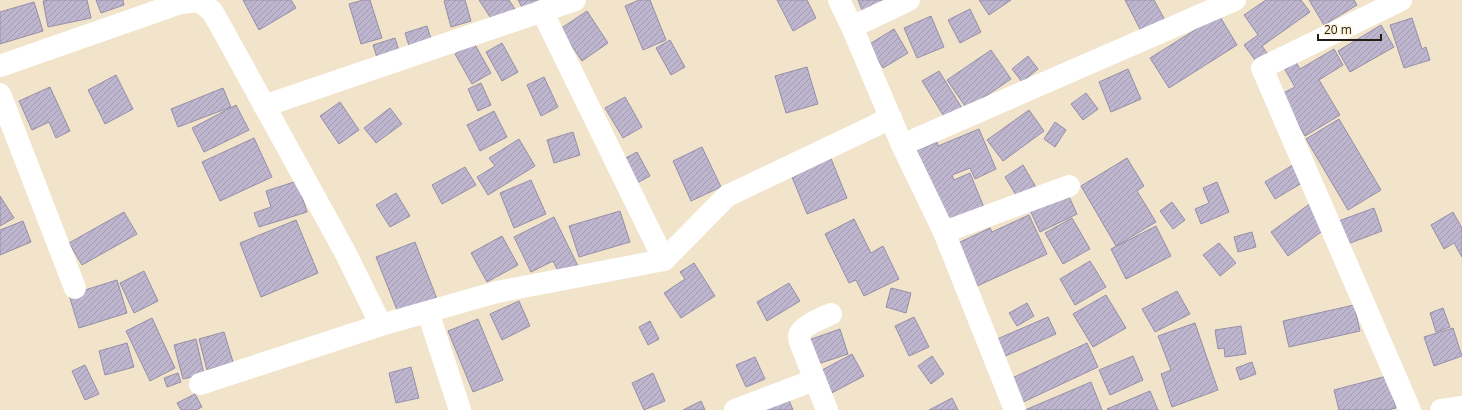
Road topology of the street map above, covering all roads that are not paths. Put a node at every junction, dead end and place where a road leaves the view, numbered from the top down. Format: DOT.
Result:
graph roads {
  1 [pos="575,0"];
  2 [pos="839,0"];
  3 [pos="909,0"];
  4 [pos="1235,0"];
  5 [pos="1401,0"];
  6 [pos="542,11"];
  7 [pos="852,28"];
  8 [pos="0,66"];
  9 [pos="0,94"];
  10 [pos="264,106"];
  11 [pos="891,118"];
  12 [pos="902,145"];
  13 [pos="1069,186"];
  14 [pos="944,232"];
  15 [pos="664,260"];
  16 [pos="75,288"];
  17 [pos="428,312"];
  18 [pos="831,314"];
  19 [pos="381,326"];
  20 [pos="814,380"];
  21 [pos="200,384"];
  22 [pos="1462,406"];
  23 [pos="460,410"];
  24 [pos="735,410"];
  25 [pos="826,410"];
  26 [pos="1015,410"];
  27 [pos="1410,410"];
  28 [pos="1441,410"];
  1 -- 6 [label="street"];
  2 -- 7 [label="street"];
  3 -- 7 [label="street"];
  4 -- 12 [label="street"];
  5 -- 27 [label="street"];
  6 -- 10 [label="street"];
  6 -- 15 [label="street"];
  7 -- 11 [label="street"];
  8 -- 10 [label="street"];
  9 -- 16 [label="street"];
  10 -- 19 [label="street"];
  11 -- 12 [label="street"];
  11 -- 15 [label="street"];
  12 -- 14 [label="street"];
  13 -- 14 [label="street"];
  14 -- 26 [label="street"];
  15 -- 17 [label="street"];
  17 -- 19 [label="street"];
  17 -- 23 [label="street"];
  18 -- 20 [label="street"];
  19 -- 21 [label="street"];
  20 -- 24 [label="street"];
  20 -- 25 [label="street"];
  22 -- 28 [label="street"];
}
